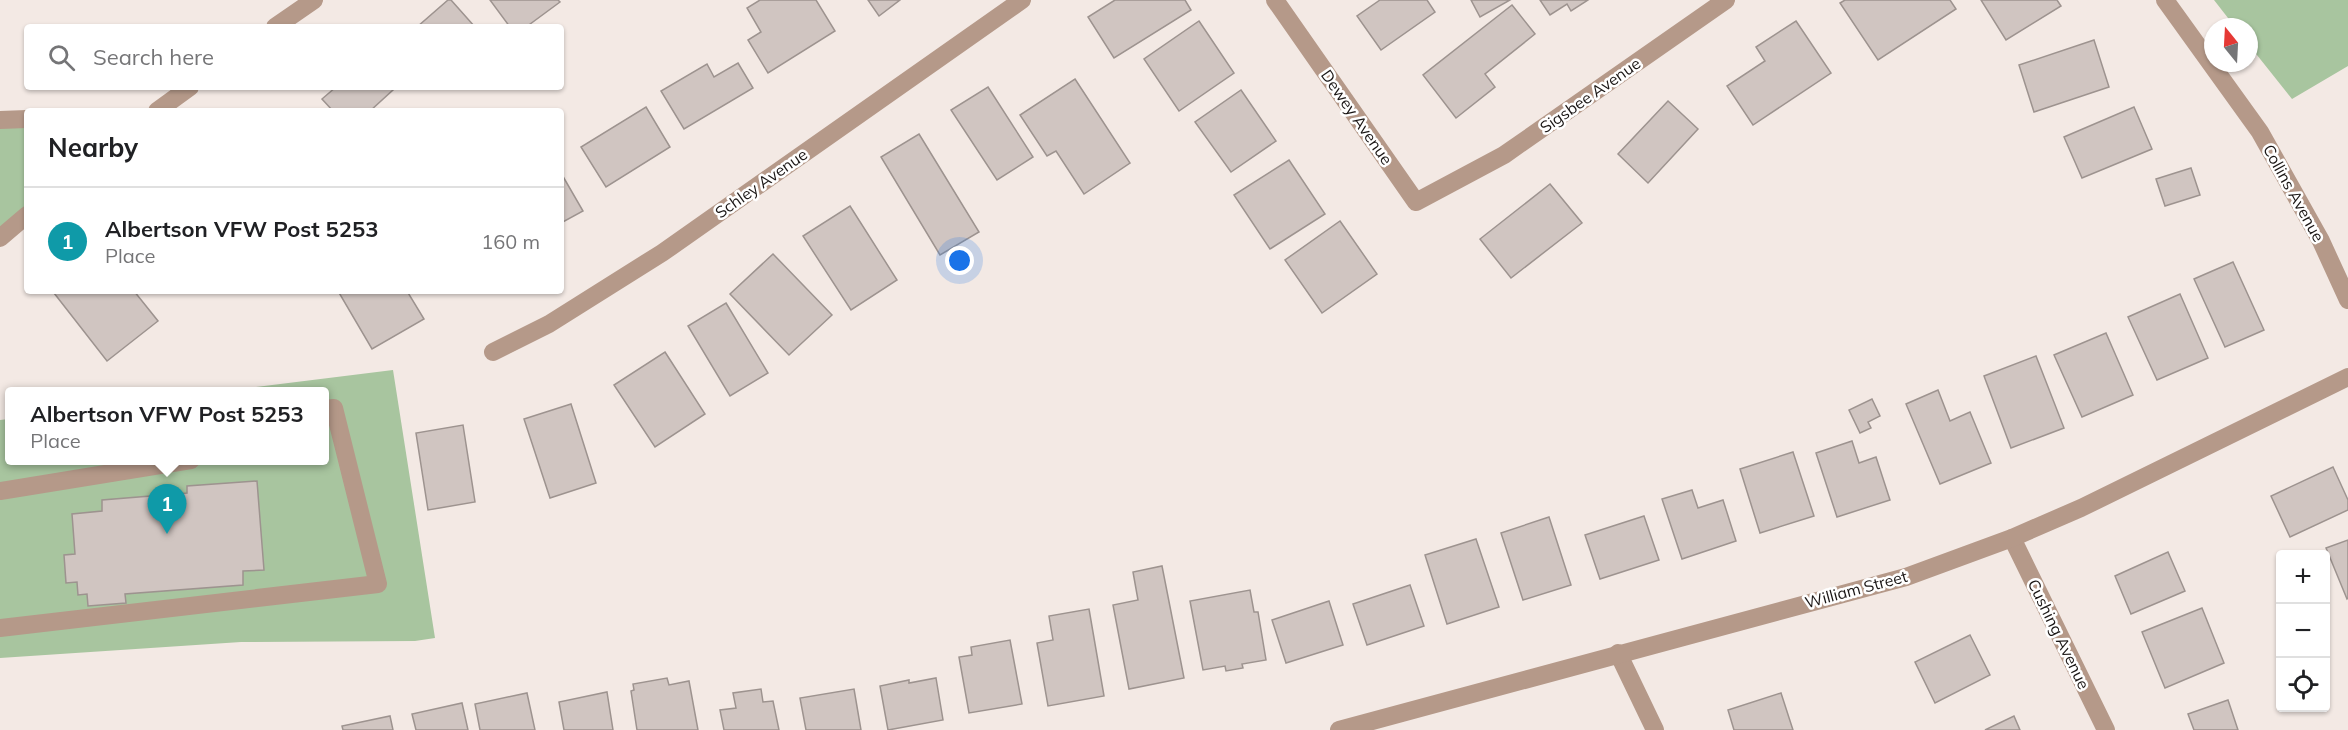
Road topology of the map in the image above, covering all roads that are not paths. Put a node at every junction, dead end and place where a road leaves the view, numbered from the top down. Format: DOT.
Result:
graph roads {
  1 [pos="314,0"];
  2 [pos="1022,0"];
  3 [pos="1275,0"];
  4 [pos="1726,0"];
  5 [pos="2165,0"];
  6 [pos="279,24"];
  7 [pos="186,90"];
  8 [pos="161,108"];
  9 [pos="24,118"];
  10 [pos="0,120"];
  11 [pos="1451,183"];
  12 [pos="24,218"];
  13 [pos="0,238"];
  14 [pos="2348,300"];
  15 [pos="493,352"];
  16 [pos="2348,377"];
  17 [pos="329,408"];
  18 [pos="160,465"];
  19 [pos="0,491"];
  20 [pos="2012,538"];
  21 [pos="0,628"];
  22 [pos="1618,653"];
  23 [pos="1339,730"];
  24 [pos="1655,730"];
  25 [pos="2106,730"];
  1 -- 6 [label="street"];
  2 -- 15 [label="street, Schley Avenue"];
  3 -- 11 [label="street, Dewey Avenue"];
  4 -- 11 [label="street, Sigsbee Avenue"];
  5 -- 14 [label="street, Collins Avenue"];
  7 -- 8 [label="street"];
  9 -- 10 [label="street"];
  12 -- 13 [label="street"];
  16 -- 20 [label="street, William Street"];
  17 -- 21 [label="street"];
  18 -- 19 [label="street"];
  20 -- 22 [label="street, William Street"];
  20 -- 25 [label="street, Cushing Avenue"];
  22 -- 23 [label="street, William Street"];
  22 -- 24 [label="street"];
}
